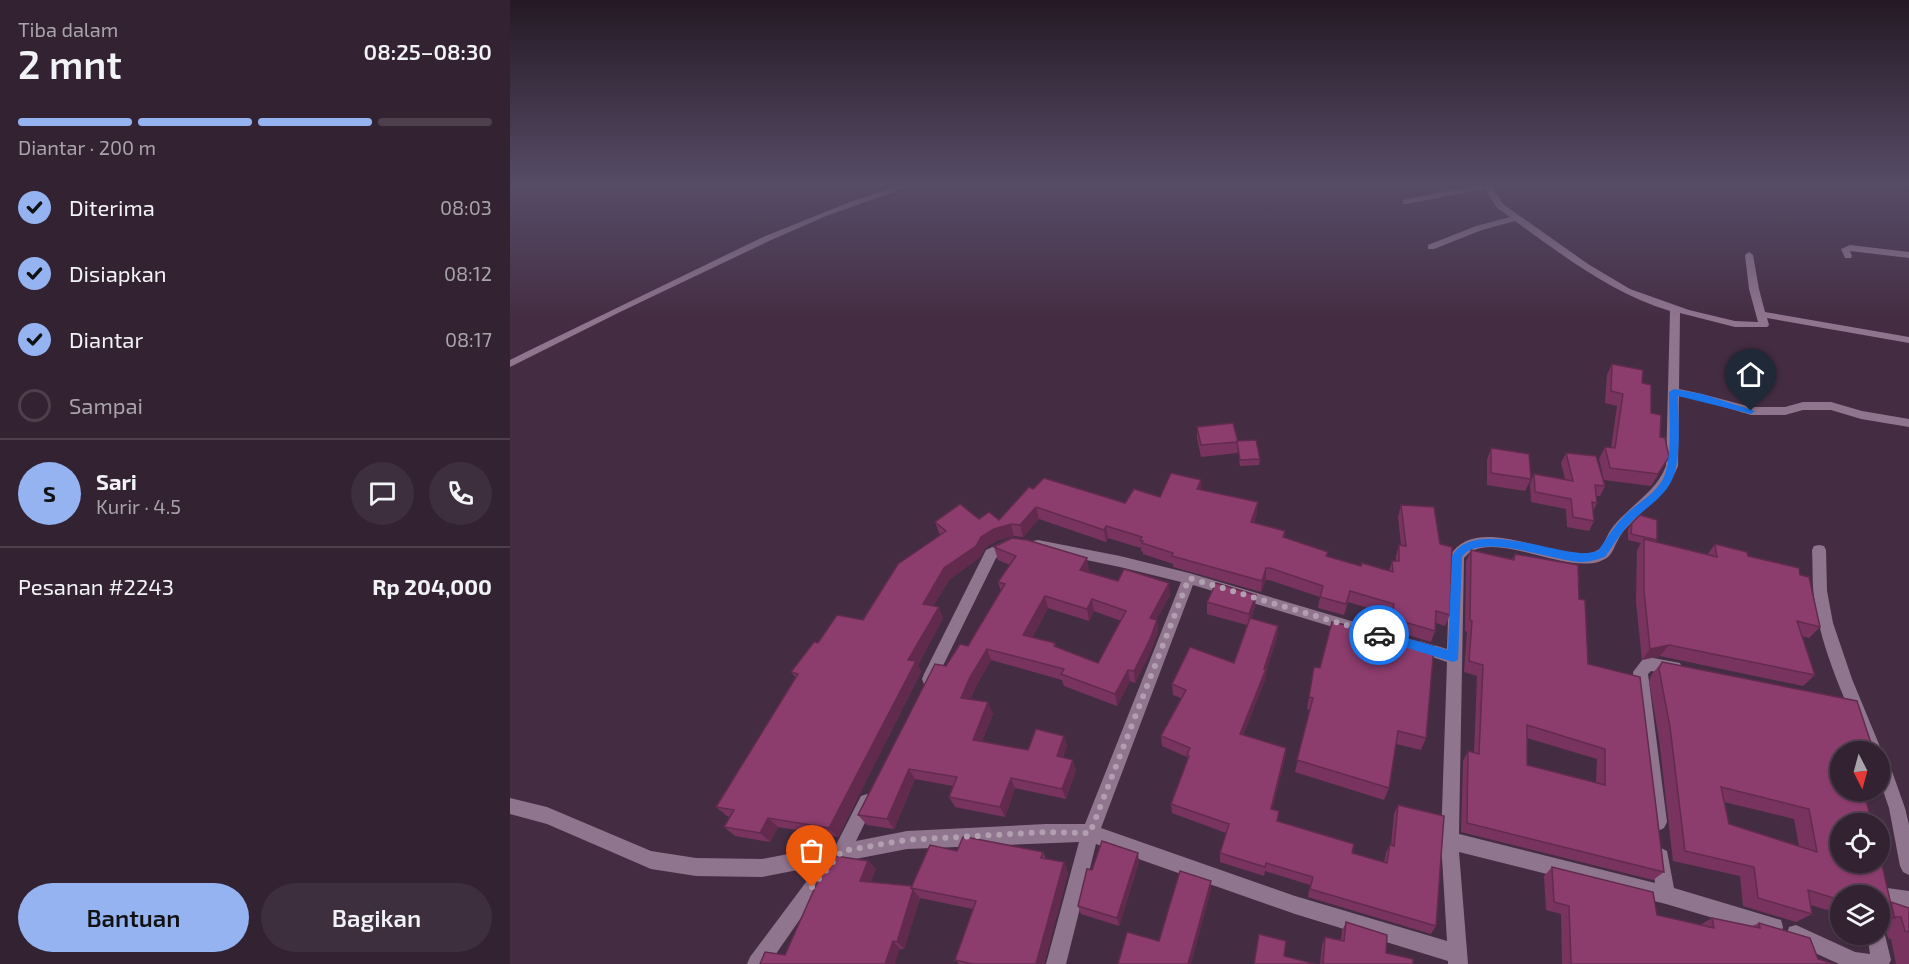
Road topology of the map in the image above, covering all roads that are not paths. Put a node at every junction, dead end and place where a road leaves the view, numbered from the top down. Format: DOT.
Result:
graph roads {
  1 [pos="787,229"];
  2 [pos="1477,229"];
  3 [pos="1533,229"];
  4 [pos="1431,247"];
  5 [pos="1749,255"];
  6 [pos="1909,255"];
  7 [pos="1848,256"];
  8 [pos="1675,310"];
  9 [pos="1761,314"];
  10 [pos="1909,340"];
  11 [pos="510,364"];
  12 [pos="1674,392"];
  13 [pos="1909,423"];
  14 [pos="1819,550"];
  15 [pos="1189,578"];
  16 [pos="1373,633"];
  17 [pos="1407,643"];
  18 [pos="1453,657"];
  19 [pos="1694,672"];
  20 [pos="922,692"];
  21 [pos="1832,701"];
  22 [pos="1856,706"];
  23 [pos="1870,741"];
  24 [pos="874,788"];
  25 [pos="1890,788"];
  26 [pos="510,806"];
  27 [pos="1090,833"];
  28 [pos="1450,841"];
  29 [pos="842,851"];
  30 [pos="1909,866"];
  31 [pos="1666,895"];
  32 [pos="1890,898"];
  33 [pos="1909,900"];
  34 [pos="1804,936"];
  35 [pos="1878,945"];
  36 [pos="1458,959"];
  37 [pos="757,964"];
  38 [pos="1056,964"];
  39 [pos="1814,964"];
  40 [pos="1874,964"];
  1 -- 11 [label="street"];
  2 -- 4 [label="street"];
  3 -- 8 [label="street"];
  5 -- 9 [label="street"];
  6 -- 7 [label="street"];
  8 -- 9 [label="street"];
  8 -- 12 [label="street"];
  9 -- 10 [label="street"];
  12 -- 13 [label="street"];
  12 -- 18 [label="street"];
  14 -- 22 [label="street"];
  15 -- 16 [label="street"];
  15 -- 20 [label="street"];
  15 -- 27 [label="street"];
  17 -- 18 [label="street"];
  18 -- 28 [label="street"];
  19 -- 31 [label="street"];
  21 -- 22 [label="street"];
  22 -- 23 [label="street"];
  24 -- 29 [label="street"];
  25 -- 30 [label="street"];
  26 -- 29 [label="street"];
  27 -- 29 [label="street"];
  27 -- 36 [label="street"];
  27 -- 38 [label="street"];
  28 -- 31 [label="street"];
  28 -- 36 [label="street"];
  29 -- 37 [label="street"];
  31 -- 34 [label="street"];
  32 -- 33 [label="street"];
  34 -- 39 [label="street"];
  34 -- 40 [label="street"];
  35 -- 40 [label="street"];
}
